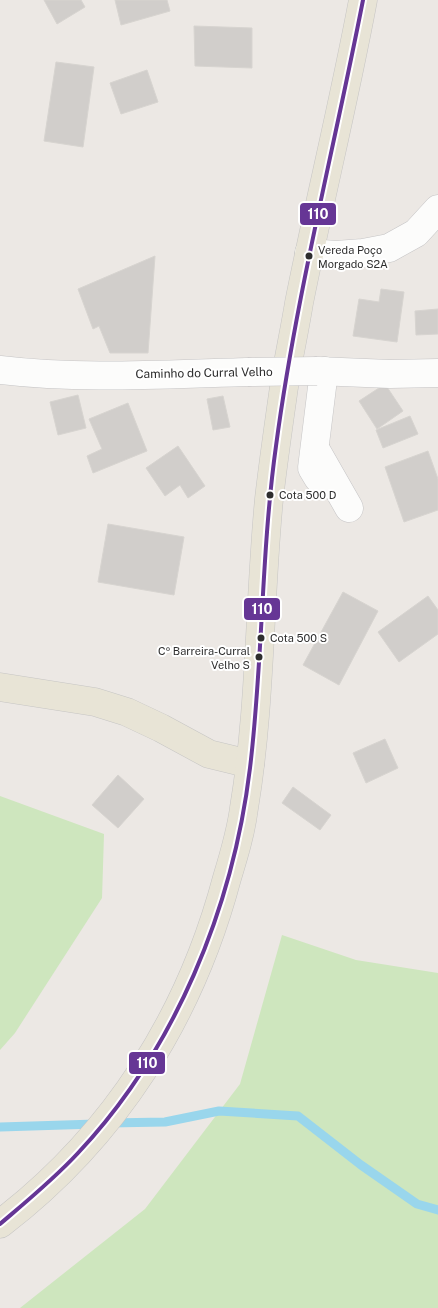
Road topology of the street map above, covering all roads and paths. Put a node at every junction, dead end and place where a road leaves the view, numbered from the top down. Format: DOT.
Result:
graph roads {
  1 [pos="363,0"];
  2 [pos="438,209"];
  3 [pos="309,252"];
  4 [pos="0,370"];
  5 [pos="320,371"];
  6 [pos="438,374"];
  7 [pos="315,448"];
  8 [pos="318,478"];
  9 [pos="348,508"];
  10 [pos="0,687"];
  11 [pos="250,764"];
  12 [pos="0,1224"];
  1 -- 3 [label="main road"];
  2 -- 3 [label="street"];
  3 -- 11 [label="main road"];
  4 -- 5 [label="street, Caminho do Curral Velho, bridge"];
  5 -- 6 [label="street, Caminho do Curral Velho"];
  5 -- 7 [label="street"];
  7 -- 8 [label="street"];
  7 -- 9 [label="street"];
  10 -- 11 [label="main road"];
  11 -- 12 [label="main road"];
}
